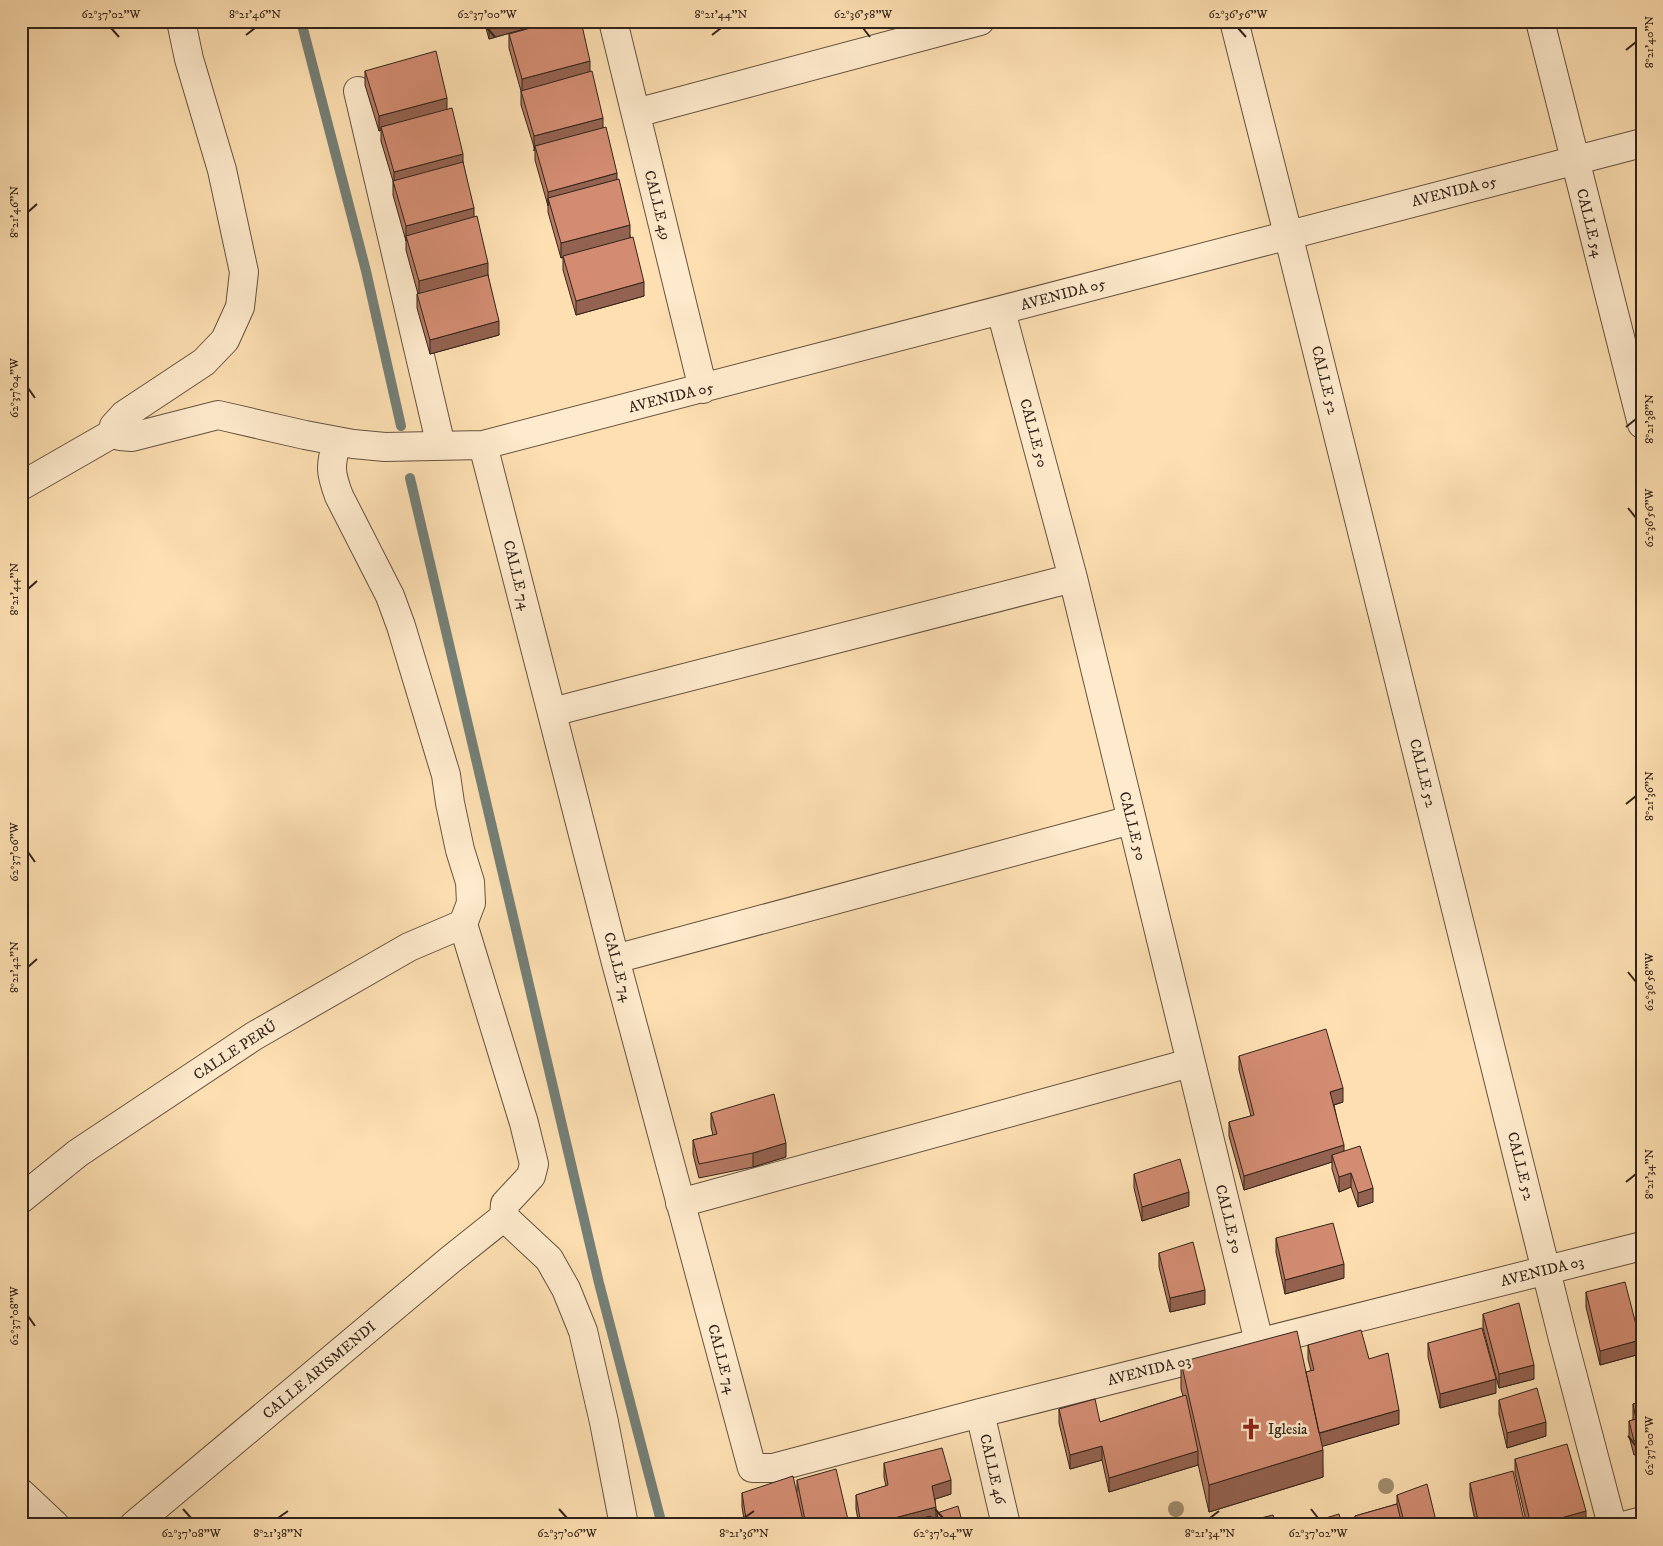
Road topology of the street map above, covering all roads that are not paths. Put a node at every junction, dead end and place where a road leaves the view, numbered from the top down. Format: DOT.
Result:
graph roads {
  1 [pos="181,21"];
  2 [pos="613,21"];
  3 [pos="980,21"];
  4 [pos="1234,21"];
  5 [pos="1540,21"];
  6 [pos="358,91"];
  7 [pos="636,113"];
  8 [pos="1642,143"];
  9 [pos="1574,160"];
  10 [pos="1288,234"];
  11 [pos="1002,311"];
  12 [pos="703,389"];
  13 [pos="1642,424"];
  14 [pos="115,432"];
  15 [pos="336,441"];
  16 [pos="483,445"];
  17 [pos="440,446"];
  18 [pos="21,486"];
  19 [pos="1073,578"];
  20 [pos="552,712"];
  21 [pos="1131,820"];
  22 [pos="464,924"];
  23 [pos="615,959"];
  24 [pos="1190,1063"];
  25 [pos="21,1199"];
  26 [pos="680,1203"];
  27 [pos="504,1217"];
  28 [pos="1642,1246"];
  29 [pos="1547,1270"];
  30 [pos="1259,1342"];
  31 [pos="980,1413"];
  32 [pos="773,1468"];
  33 [pos="21,1493"];
  34 [pos="1642,1521"];
  35 [pos="55,1525"];
  36 [pos="134,1525"];
  37 [pos="624,1525"];
  38 [pos="1006,1525"];
  39 [pos="1612,1525"];
  40 [pos="1626,1525"];
  1 -- 14 [label="street"];
  2 -- 7 [label="street, CALLE 49"];
  3 -- 7 [label="street"];
  4 -- 10 [label="street, CALLE 52"];
  5 -- 9 [label="street, CALLE 54"];
  6 -- 17 [label="street"];
  7 -- 12 [label="street, CALLE 49"];
  8 -- 9 [label="street, AVENIDA 05"];
  9 -- 10 [label="street, AVENIDA 05"];
  9 -- 13 [label="street, CALLE 54"];
  10 -- 11 [label="street, AVENIDA 05"];
  10 -- 29 [label="street, CALLE 52"];
  11 -- 12 [label="street, AVENIDA 05"];
  11 -- 19 [label="street, CALLE 50"];
  12 -- 16 [label="street, AVENIDA 05"];
  14 -- 15 [label="street, AVENIDA 05"];
  14 -- 18 [label="street"];
  15 -- 17 [label="street, AVENIDA 05"];
  15 -- 22 [label="street"];
  16 -- 17 [label="street, AVENIDA 05"];
  16 -- 20 [label="street, CALLE 74"];
  19 -- 20 [label="street"];
  19 -- 21 [label="street, CALLE 50"];
  20 -- 23 [label="street, CALLE 74"];
  21 -- 23 [label="street"];
  21 -- 24 [label="street, CALLE 50"];
  22 -- 25 [label="street, CALLE PERÚ"];
  22 -- 27 [label="street"];
  23 -- 26 [label="street, CALLE 74"];
  24 -- 26 [label="street"];
  24 -- 30 [label="street, CALLE 50"];
  26 -- 32 [label="street, CALLE 74"];
  27 -- 36 [label="street, CALLE ARISMENDI"];
  27 -- 37 [label="street"];
  28 -- 29 [label="street, AVENIDA 03"];
  29 -- 30 [label="street, AVENIDA 03"];
  29 -- 39 [label="street, CALLE 52"];
  30 -- 31 [label="street, AVENIDA 03"];
  31 -- 32 [label="street, AVENIDA 03"];
  31 -- 38 [label="street, CALLE 46"];
  33 -- 35 [label="street"];
  34 -- 40 [label="street"];
}
